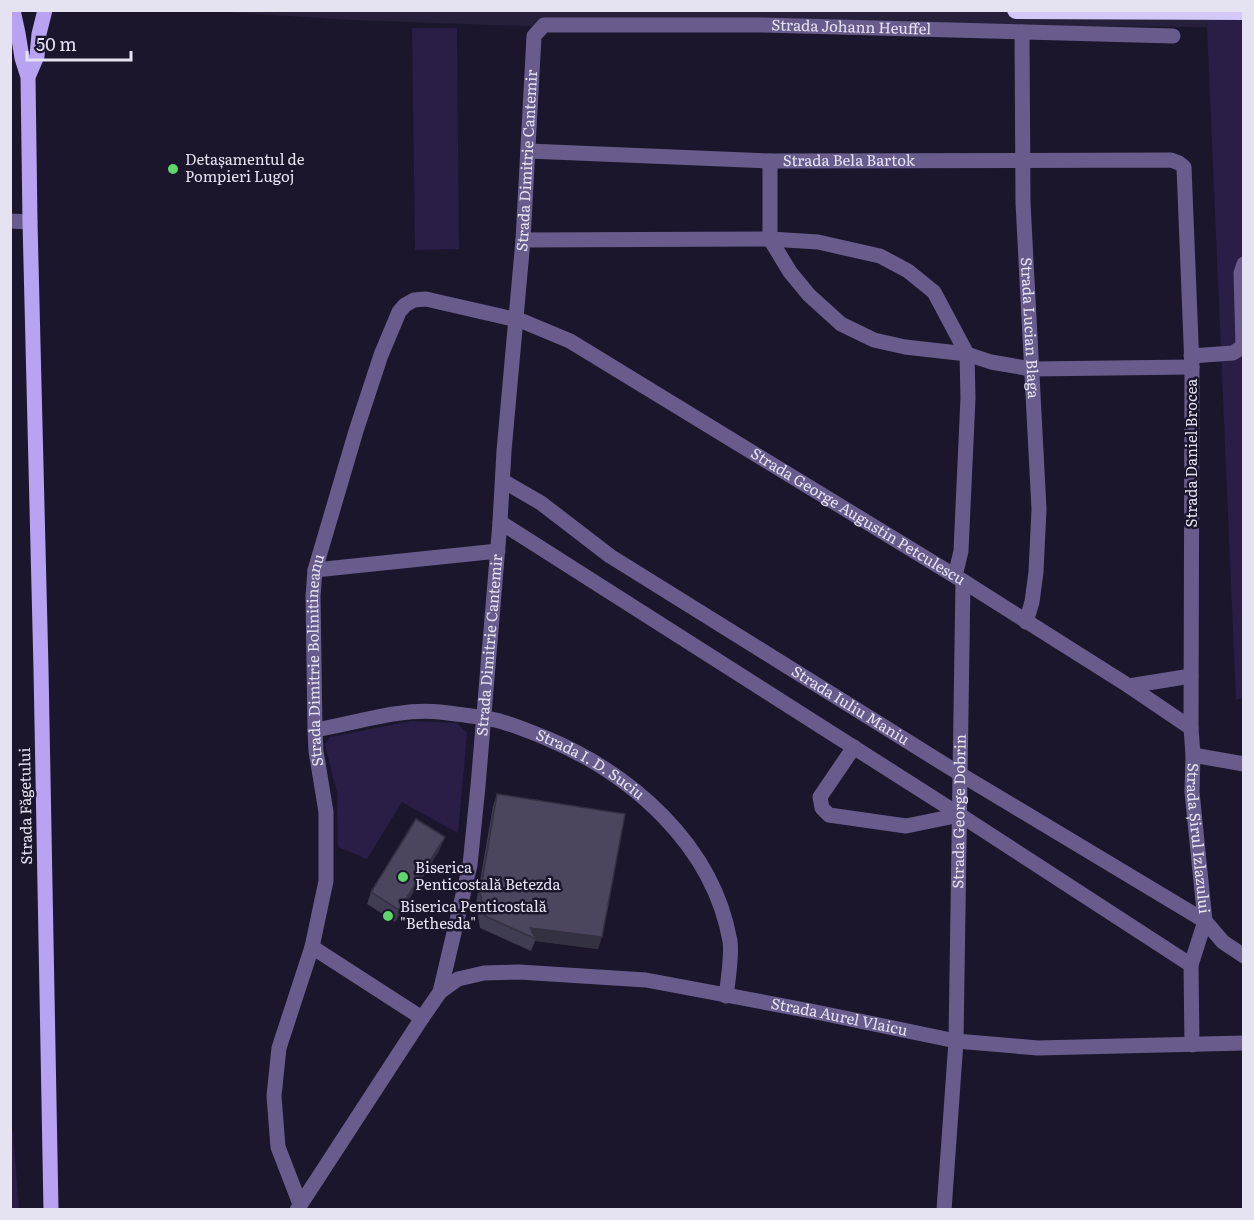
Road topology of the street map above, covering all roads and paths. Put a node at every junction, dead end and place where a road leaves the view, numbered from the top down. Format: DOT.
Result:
graph roads {
  1 [pos="12,10"];
  2 [pos="45,10"];
  3 [pos="1016,10"];
  4 [pos="1244,11"];
  5 [pos="1023,32"];
  6 [pos="534,36"];
  7 [pos="1173,36"];
  8 [pos="28,77"];
  9 [pos="528,152"];
  10 [pos="1022,160"];
  11 [pos="1171,160"];
  12 [pos="770,161"];
  13 [pos="10,221"];
  14 [pos="30,222"];
  15 [pos="770,239"];
  16 [pos="523,240"];
  17 [pos="1244,264"];
  18 [pos="516,320"];
  19 [pos="967,354"];
  20 [pos="1192,362"];
  21 [pos="1031,369"];
  22 [pos="502,481"];
  23 [pos="500,522"];
  24 [pos="498,551"];
  25 [pos="315,570"];
  26 [pos="959,579"];
  27 [pos="1026,622"];
  28 [pos="1191,676"];
  29 [pos="1129,686"];
  30 [pos="483,718"];
  31 [pos="1191,728"];
  32 [pos="315,730"];
  33 [pos="854,747"];
  34 [pos="1193,755"];
  35 [pos="1244,764"];
  36 [pos="960,774"];
  37 [pos="960,815"];
  38 [pos="1205,921"];
  39 [pos="312,947"];
  40 [pos="1244,956"];
  41 [pos="1191,965"];
  42 [pos="440,992"];
  43 [pos="726,996"];
  44 [pos="422,1018"];
  45 [pos="956,1041"];
  46 [pos="1244,1043"];
  47 [pos="1192,1045"];
  48 [pos="299,1207"];
  49 [pos="51,1209"];
  50 [pos="944,1209"];
  1 -- 8 [label="main road, Strada Făgetului"];
  2 -- 8 [label="main road, Strada Făgetului"];
  3 -- 4 [label="highway"];
  5 -- 6 [label="street, Strada Johann Heuffel"];
  5 -- 7 [label="street, Strada Johann Heuffel"];
  5 -- 10 [label="street, Strada Lucian Blaga"];
  6 -- 9 [label="street, Strada Dimitrie Cantemir"];
  8 -- 14 [label="main road, Strada Făgetului"];
  9 -- 12 [label="street, Strada Bela Bartok"];
  9 -- 16 [label="street, Strada Dimitrie Cantemir"];
  10 -- 11 [label="street, Strada Bela Bartok"];
  10 -- 12 [label="street, Strada Bela Bartok"];
  10 -- 21 [label="street, Strada Lucian Blaga"];
  11 -- 20 [label="street, Strada Daniel Brocea"];
  12 -- 15 [label="street"];
  13 -- 14 [label="street"];
  14 -- 49 [label="main road, Strada Făgetului"];
  15 -- 16 [label="street"];
  15 -- 19 [label="street"];
  15 -- 19 [label="street"];
  16 -- 18 [label="street, Strada Dimitrie Cantemir"];
  17 -- 20 [label="street"];
  18 -- 22 [label="street, Strada Dimitrie Cantemir"];
  18 -- 25 [label="street, Strada Dimitrie Bolinitineanu"];
  18 -- 26 [label="street, Strada George Augustin Petculescu"];
  19 -- 21 [label="street"];
  19 -- 26 [label="street, Strada George Dobrin"];
  20 -- 21 [label="street"];
  20 -- 28 [label="street, Strada Daniel Brocea"];
  21 -- 27 [label="street, Strada Lucian Blaga"];
  22 -- 23 [label="street, Strada Dimitrie Cantemir"];
  22 -- 36 [label="street, Strada Iuliu Maniu"];
  23 -- 24 [label="street, Strada Dimitrie Cantemir"];
  23 -- 33 [label="street"];
  24 -- 25 [label="street"];
  24 -- 30 [label="street, Strada Dimitrie Cantemir"];
  25 -- 32 [label="street, Strada Dimitrie Bolinitineanu"];
  26 -- 27 [label="street, Strada George Augustin Petculescu"];
  26 -- 36 [label="street, Strada George Dobrin"];
  27 -- 29 [label="street, Strada George Augustin Petculescu"];
  28 -- 29 [label="street"];
  28 -- 31 [label="street, Strada Daniel Brocea"];
  29 -- 31 [label="street, Strada George Augustin Petculescu"];
  30 -- 32 [label="street, Strada I. D. Suciu"];
  30 -- 42 [label="street, Strada Dimitrie Cantemir"];
  30 -- 43 [label="street, Strada I. D. Suciu"];
  31 -- 34 [label="street, Strada Daniel Brocea"];
  32 -- 39 [label="street, Strada Dimitrie Bolinitineanu"];
  33 -- 37 [label="street"];
  33 -- 37 [label="street"];
  34 -- 35 [label="street, Strada Șirul Izlazului"];
  34 -- 38 [label="street, Strada Șirul Izlazului"];
  36 -- 37 [label="street, Strada George Dobrin"];
  36 -- 38 [label="street, Strada Iuliu Maniu"];
  37 -- 41 [label="street"];
  37 -- 45 [label="street, Strada George Dobrin"];
  38 -- 40 [label="street, Strada Iuliu Maniu"];
  38 -- 41 [label="street, Strada Șirul Izlazului"];
  39 -- 44 [label="street"];
  39 -- 48 [label="street, Strada Dimitrie Bolinitineanu"];
  41 -- 47 [label="street, Strada Șirul Izlazului"];
  42 -- 43 [label="street, Strada Aurel Vlaicu"];
  42 -- 44 [label="street, Strada Dimitrie Cantemir"];
  43 -- 45 [label="street, Strada Aurel Vlaicu"];
  44 -- 48 [label="street, Strada Dimitrie Cantemir"];
  45 -- 47 [label="street, Strada Aurel Vlaicu"];
  45 -- 50 [label="street, Strada George Dobrin"];
  46 -- 47 [label="street, Strada Aurel Vlaicu"];
}
